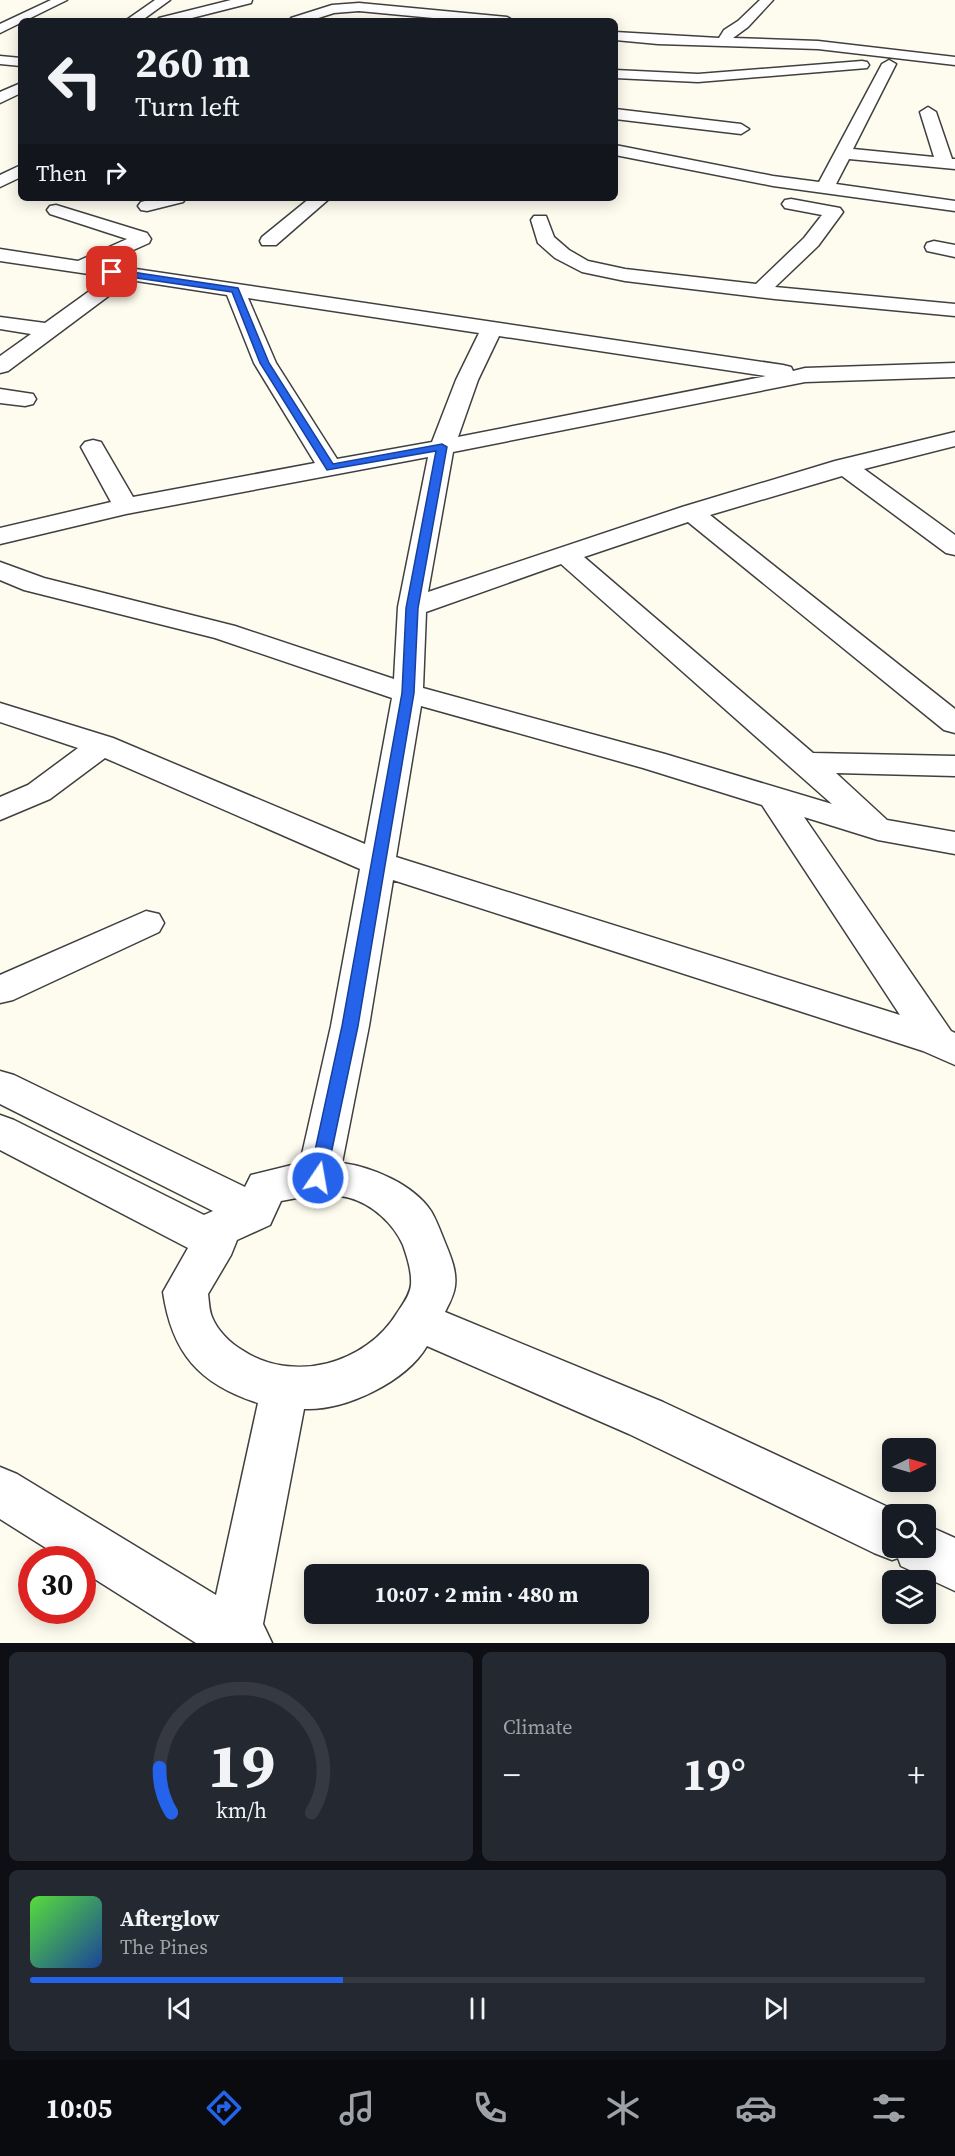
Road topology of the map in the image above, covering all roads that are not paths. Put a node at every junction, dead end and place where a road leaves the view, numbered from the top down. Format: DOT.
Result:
graph roads {
  1 [pos="62,0"];
  2 [pos="164,0"];
  3 [pos="246,0"];
  4 [pos="767,0"];
  5 [pos="340,3"];
  6 [pos="425,12"];
  7 [pos="24,18"];
  8 [pos="137,18"];
  9 [pos="176,18"];
  10 [pos="303,18"];
  11 [pos="411,18"];
  12 [pos="474,18"];
  13 [pos="18,21"];
  14 [pos="0,29"];
  15 [pos="679,29"];
  16 [pos="618,36"];
  17 [pos="658,40"];
  18 [pos="724,41"];
  19 [pos="905,54"];
  20 [pos="0,60"];
  21 [pos="955,61"];
  22 [pos="18,62"];
  23 [pos="889,64"];
  24 [pos="618,74"];
  25 [pos="18,89"];
  26 [pos="0,99"];
  27 [pos="18,101"];
  28 [pos="928,112"];
  29 [pos="618,114"];
  30 [pos="751,116"];
  31 [pos="741,129"];
  32 [pos="618,151"];
  33 [pos="842,153"];
  34 [pos="950,164"];
  35 [pos="711,168"];
  36 [pos="18,172"];
  37 [pos="0,182"];
  38 [pos="825,188"];
  39 [pos="771,200"];
  40 [pos="166,201"];
  41 [pos="317,201"];
  42 [pos="147,206"];
  43 [pos="955,206"];
  44 [pos="56,210"];
  45 [pos="540,220"];
  46 [pos="269,241"];
  47 [pos="934,248"];
  48 [pos="955,251"];
  49 [pos="0,255"];
  50 [pos="81,267"];
  51 [pos="126,274"];
  52 [pos="236,290"];
  53 [pos="760,291"];
  54 [pos="955,310"];
  55 [pos="0,323"];
  56 [pos="492,328"];
  57 [pos="50,330"];
  58 [pos="0,366"];
  59 [pos="955,370"];
  60 [pos="805,375"];
  61 [pos="0,396"];
  62 [pos="25,399"];
  63 [pos="955,439"];
  64 [pos="93,447"];
  65 [pos="442,447"];
  66 [pos="844,466"];
  67 [pos="330,468"];
  68 [pos="126,506"];
  69 [pos="691,512"];
  70 [pos="0,536"];
  71 [pos="955,547"];
  72 [pos="565,554"];
  73 [pos="0,570"];
  74 [pos="412,608"];
  75 [pos="408,693"];
  76 [pos="0,712"];
  77 [pos="955,724"];
  78 [pos="102,745"];
  79 [pos="805,762"];
  80 [pos="955,766"];
  81 [pos="774,798"];
  82 [pos="0,810"];
  83 [pos="878,829"];
  84 [pos="955,843"];
  85 [pos="378,863"];
  86 [pos="146,923"];
  87 [pos="0,990"];
  88 [pos="946,1045"];
  89 [pos="0,1086"];
  90 [pos="0,1131"];
  91 [pos="318,1178"];
  92 [pos="255,1212"];
  93 [pos="216,1242"];
  94 [pos="419,1322"];
  95 [pos="284,1390"];
  96 [pos="0,1491"];
  97 [pos="882,1530"];
  98 [pos="936,1556"];
  99 [pos="955,1565"];
  100 [pos="236,1640"];
  1 -- 7 [label="street"];
  2 -- 8 [label="street"];
  3 -- 9 [label="street"];
  4 -- 18 [label="street"];
  5 -- 6 [label="street"];
  5 -- 10 [label="street"];
  6 -- 11 [label="street"];
  6 -- 12 [label="street"];
  13 -- 14 [label="street"];
  15 -- 17 [label="street"];
  16 -- 17 [label="street"];
  17 -- 18 [label="street"];
  18 -- 19 [label="street"];
  19 -- 21 [label="street"];
  19 -- 23 [label="street"];
  20 -- 22 [label="street"];
  23 -- 24 [label="street"];
  23 -- 33 [label="street"];
  25 -- 26 [label="street"];
  26 -- 27 [label="street"];
  28 -- 34 [label="street"];
  29 -- 31 [label="street"];
  30 -- 31 [label="street"];
  31 -- 35 [label="street"];
  32 -- 35 [label="street"];
  33 -- 34 [label="street"];
  33 -- 38 [label="street"];
  35 -- 38 [label="street"];
  36 -- 37 [label="street"];
  38 -- 43 [label="street"];
  39 -- 53 [label="street"];
  40 -- 42 [label="street"];
  41 -- 46 [label="street"];
  44 -- 50 [label="street"];
  45 -- 53 [label="street"];
  47 -- 48 [label="street"];
  49 -- 50 [label="street"];
  50 -- 51 [label="street"];
  51 -- 52 [label="street"];
  51 -- 57 [label="street"];
  52 -- 56 [label="street"];
  52 -- 67 [label="street"];
  53 -- 54 [label="street"];
  55 -- 57 [label="street"];
  56 -- 60 [label="street"];
  56 -- 65 [label="street"];
  57 -- 58 [label="street"];
  59 -- 60 [label="street"];
  60 -- 65 [label="street"];
  61 -- 62 [label="street"];
  63 -- 66 [label="street"];
  64 -- 68 [label="street"];
  65 -- 67 [label="street"];
  65 -- 74 [label="street"];
  66 -- 69 [label="street"];
  66 -- 71 [label="street"];
  67 -- 68 [label="street"];
  68 -- 70 [label="street"];
  69 -- 72 [label="street"];
  69 -- 77 [label="street"];
  72 -- 74 [label="street"];
  72 -- 79 [label="street"];
  73 -- 75 [label="street"];
  74 -- 75 [label="street"];
  75 -- 81 [label="street"];
  75 -- 85 [label="street"];
  76 -- 78 [label="street"];
  78 -- 82 [label="street"];
  78 -- 85 [label="street"];
  79 -- 80 [label="street"];
  79 -- 83 [label="street"];
  81 -- 83 [label="street"];
  81 -- 88 [label="street"];
  83 -- 84 [label="street"];
  85 -- 88 [label="street"];
  85 -- 91 [label="street"];
  86 -- 87 [label="street"];
  89 -- 92 [label="street"];
  90 -- 93 [label="street"];
  91 -- 92 [label="street"];
  91 -- 94 [label="street"];
  92 -- 93 [label="street"];
  93 -- 95 [label="street"];
  94 -- 95 [label="street"];
  94 -- 97 [label="street"];
  95 -- 100 [label="street"];
  96 -- 100 [label="street"];
  98 -- 99 [label="street"];
}
